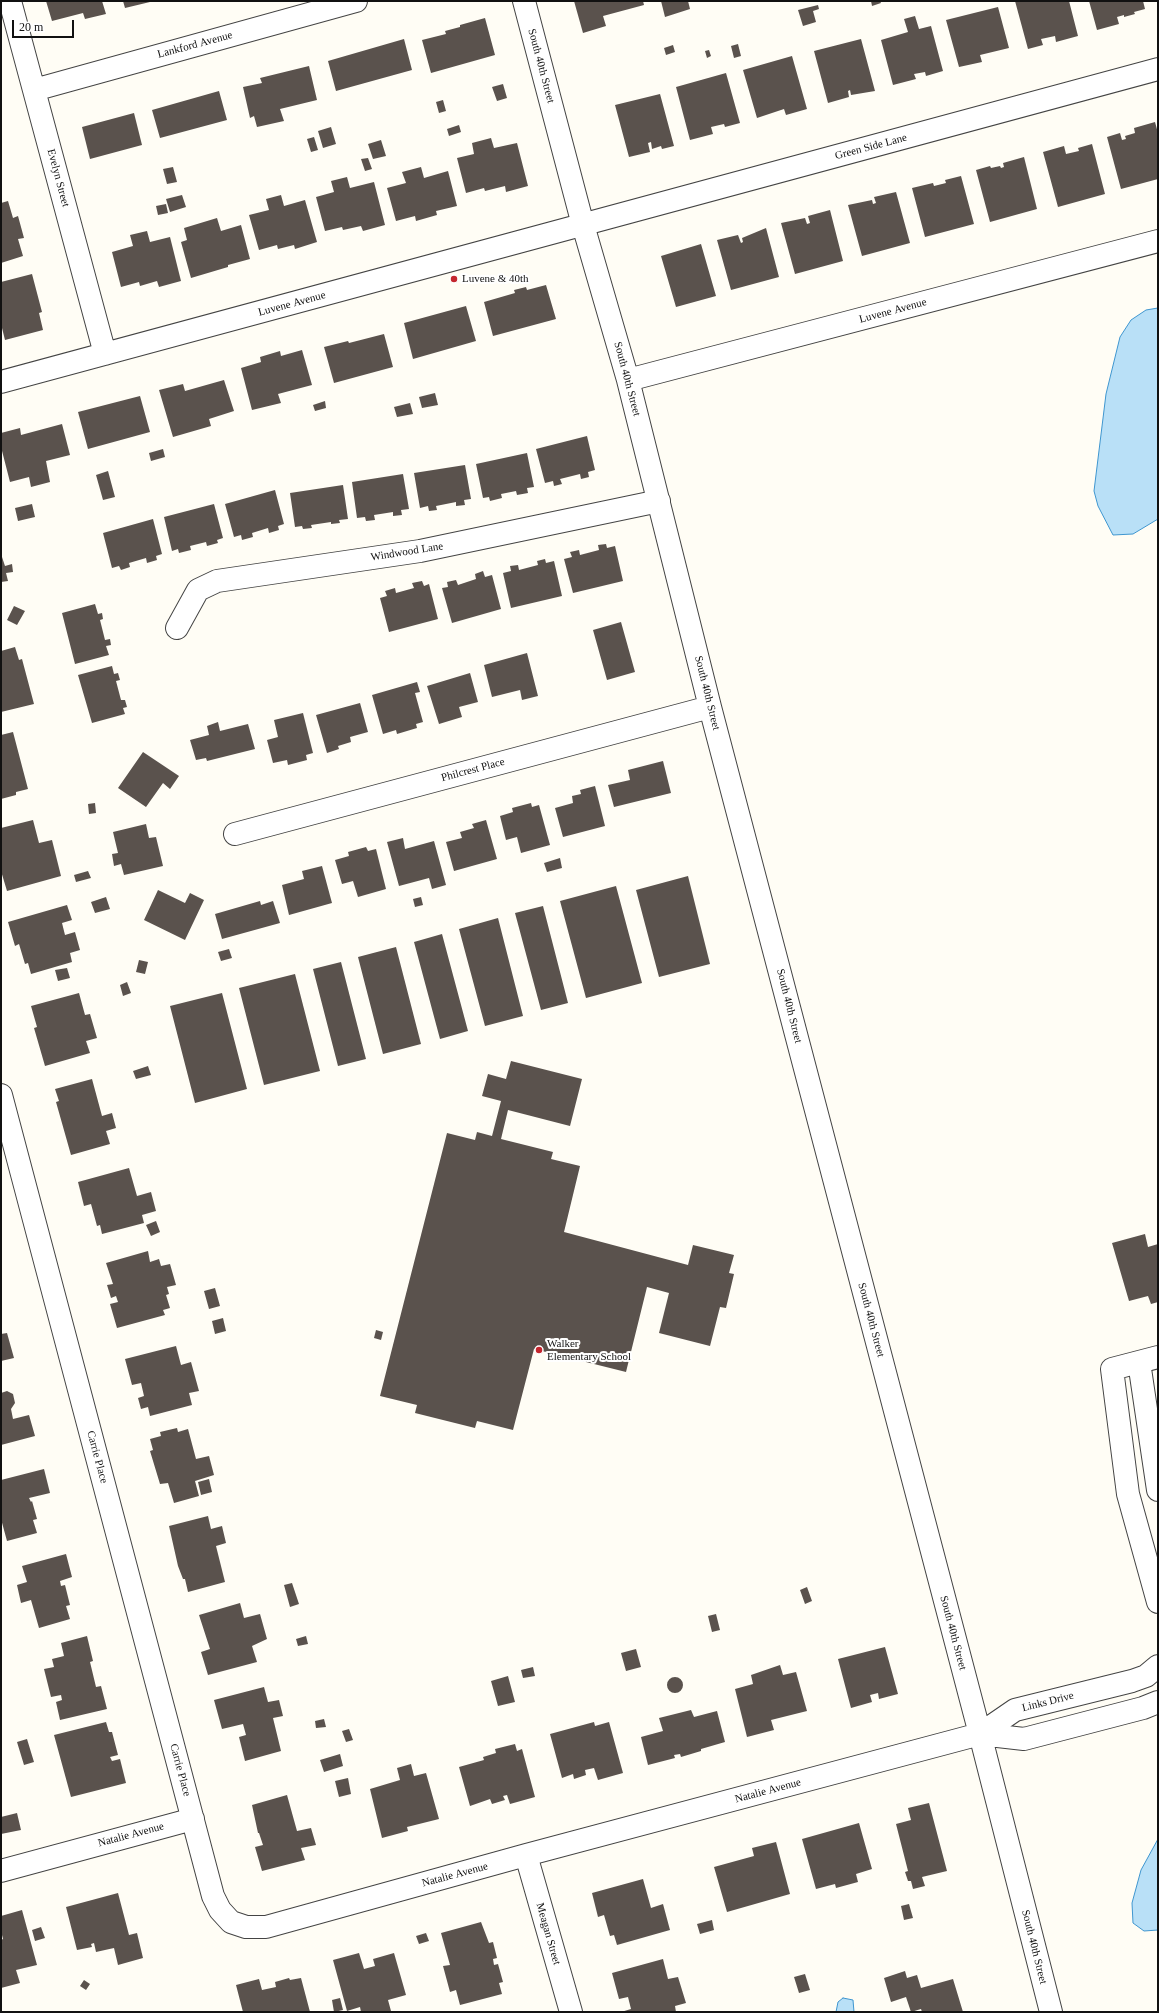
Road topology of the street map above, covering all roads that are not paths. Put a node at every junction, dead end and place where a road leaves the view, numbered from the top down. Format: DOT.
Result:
graph roads {
  1 [pos="10,1"];
  2 [pos="356,1"];
  3 [pos="524,1"];
  4 [pos="1158,69"];
  5 [pos="34,90"];
  6 [pos="583,225"];
  7 [pos="1158,241"];
  8 [pos="106,354"];
  9 [pos="628,380"];
  10 [pos="1,382"];
  11 [pos="659,501"];
  12 [pos="178,628"];
  13 [pos="710,707"];
  14 [pos="235,834"];
  15 [pos="1,1095"];
  16 [pos="1149,1360"];
  17 [pos="1158,1490"];
  18 [pos="1158,1602"];
  19 [pos="1158,1666"];
  20 [pos="1158,1702"];
  21 [pos="980,1734"];
  22 [pos="193,1818"];
  23 [pos="526,1855"];
  24 [pos="1,1871"];
  25 [pos="571,2012"];
  26 [pos="1051,2012"];
  1 -- 5 [label="street, Evelyn Street"];
  2 -- 5 [label="street, Lankford Avenue"];
  3 -- 6 [label="street, South 40th Street"];
  4 -- 6 [label="street, Green Side Lane"];
  5 -- 8 [label="street, Evelyn Street"];
  6 -- 8 [label="street, Luvene Avenue"];
  6 -- 9 [label="street, South 40th Street"];
  7 -- 9 [label="street, Luvene Avenue"];
  8 -- 10 [label="street, Luvene Avenue"];
  9 -- 11 [label="street, South 40th Street"];
  11 -- 12 [label="street, Windwood Lane"];
  11 -- 13 [label="street, South 40th Street"];
  13 -- 14 [label="street, Philcrest Place"];
  13 -- 21 [label="street, South 40th Street"];
  15 -- 22 [label="street, Carrie Place"];
  16 -- 17 [label="street"];
  16 -- 18 [label="street"];
  19 -- 21 [label="street, Links Drive"];
  20 -- 21 [label="street"];
  21 -- 23 [label="street, Natalie Avenue"];
  21 -- 26 [label="street, South 40th Street"];
  22 -- 23 [label="street, Natalie Avenue"];
  22 -- 24 [label="street, Natalie Avenue"];
  23 -- 25 [label="street, Meagan Street"];
}
